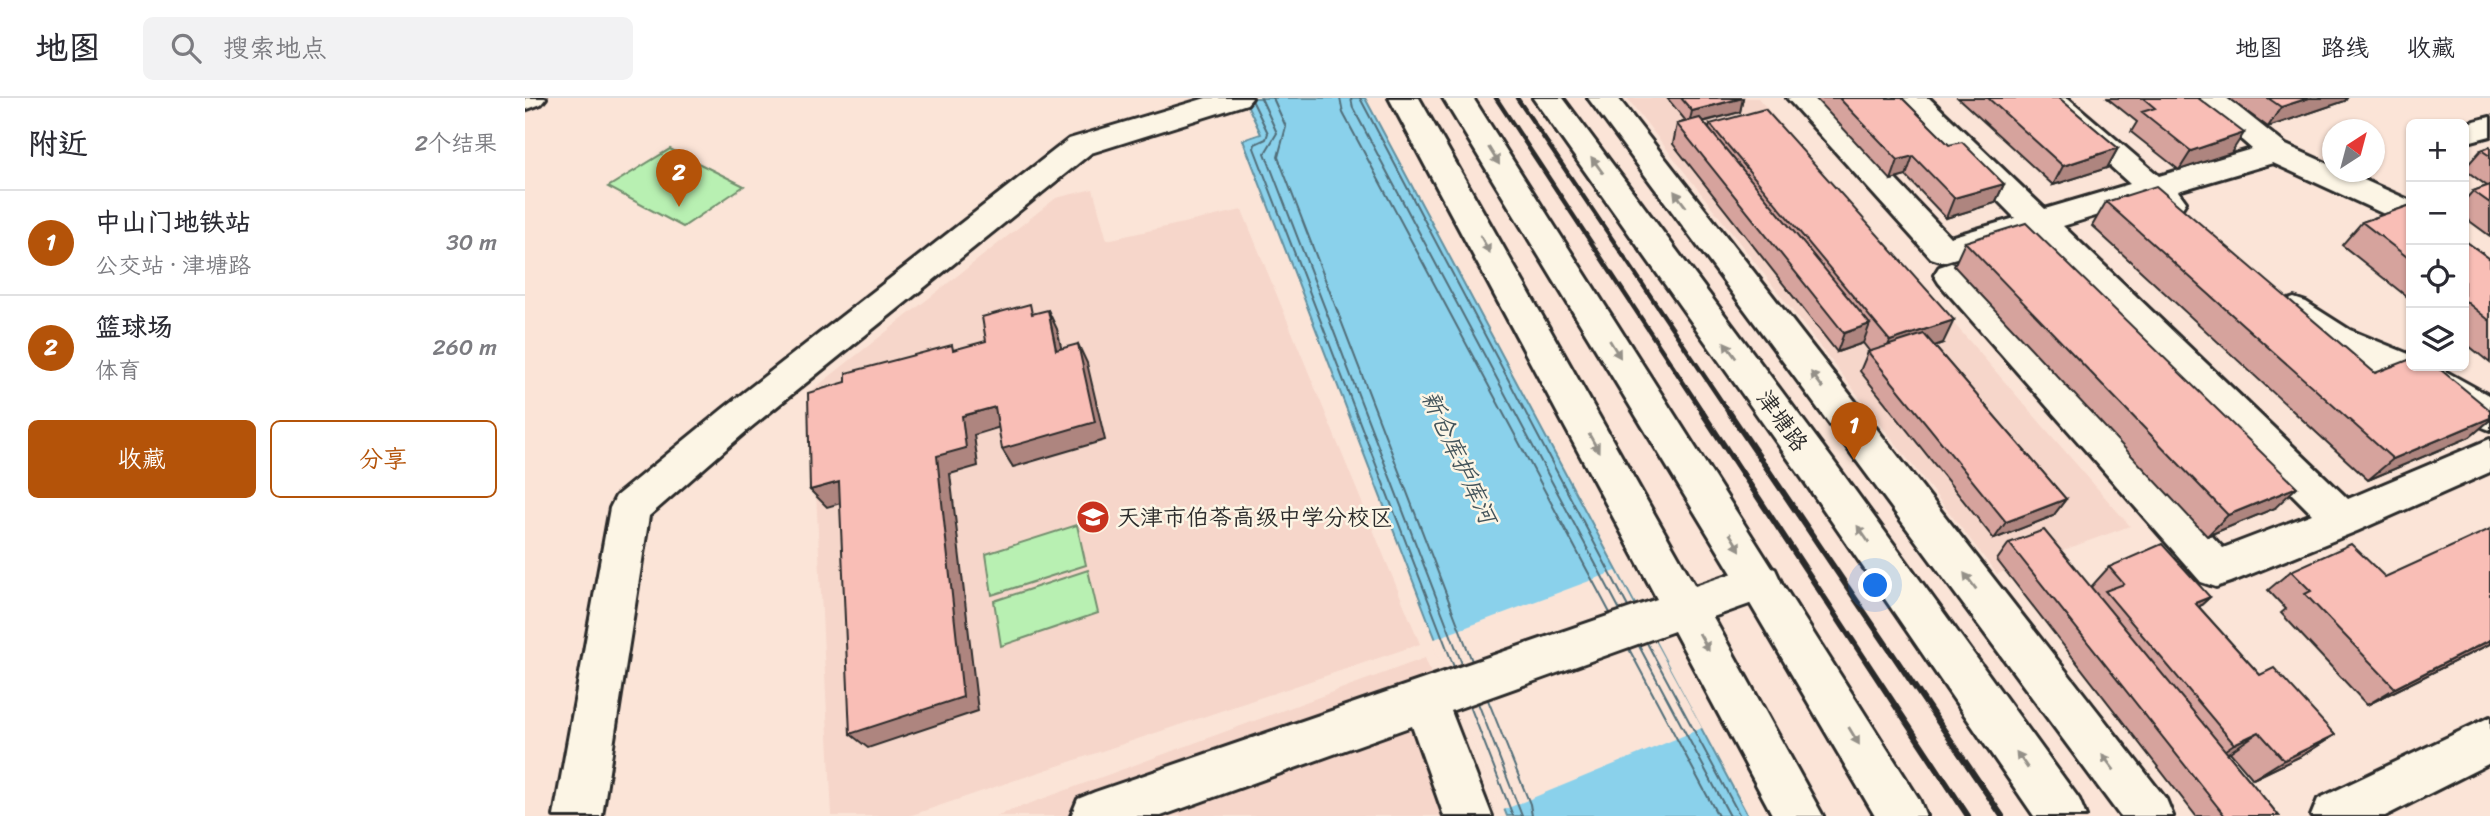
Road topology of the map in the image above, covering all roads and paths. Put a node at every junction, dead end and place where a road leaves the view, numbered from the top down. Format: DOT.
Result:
graph roads {
  1 [pos="531,98"];
  2 [pos="1236,98"];
  3 [pos="1404,98"];
  4 [pos="1458,98"];
  5 [pos="1548,98"];
  6 [pos="1603,98"];
  7 [pos="1802,98"];
  8 [pos="1912,98"];
  9 [pos="2050,98"];
  10 [pos="2209,98"];
  11 [pos="525,101"];
  12 [pos="2490,126"];
  13 [pos="2469,132"];
  14 [pos="2275,152"];
  15 [pos="2154,188"];
  16 [pos="2406,205"];
  17 [pos="2037,223"];
  18 [pos="2195,224"];
  19 [pos="1951,275"];
  20 [pos="2266,286"];
  21 [pos="2490,415"];
  22 [pos="2490,455"];
  23 [pos="2343,519"];
  24 [pos="1760,582"];
  25 [pos="1686,609"];
  26 [pos="1446,694"];
  27 [pos="2490,739"];
  28 [pos="578,816"];
  29 [pos="1095,816"];
  30 [pos="1468,816"];
  31 [pos="1799,816"];
  32 [pos="1902,816"];
  33 [pos="2062,816"];
  34 [pos="2149,816"];
  35 [pos="2335,816"];
  1 -- 11 [label="street"];
  2 -- 28 [label="street"];
  3 -- 25 [label="street, one-way"];
  4 -- 24 [label="street, one-way"];
  33 -- 5 [label="street, 津塘路, one-way"];
  34 -- 6 [label="street, one-way"];
  7 -- 17 [label="street"];
  8 -- 17 [label="street"];
  9 -- 15 [label="street"];
  10 -- 14 [label="street"];
  12 -- 13 [label="street"];
  14 -- 15 [label="street"];
  14 -- 16 [label="street"];
  15 -- 17 [label="street"];
  15 -- 18 [label="street"];
  17 -- 23 [label="street"];
  19 -- 23 [label="street"];
  20 -- 21 [label="street"];
  22 -- 23 [label="street"];
  24 -- 25 [label="street"];
  24 -- 32 [label="street, one-way"];
  25 -- 26 [label="street"];
  25 -- 31 [label="street, one-way"];
  26 -- 29 [label="street"];
  26 -- 30 [label="street"];
  27 -- 35 [label="street"];
}
